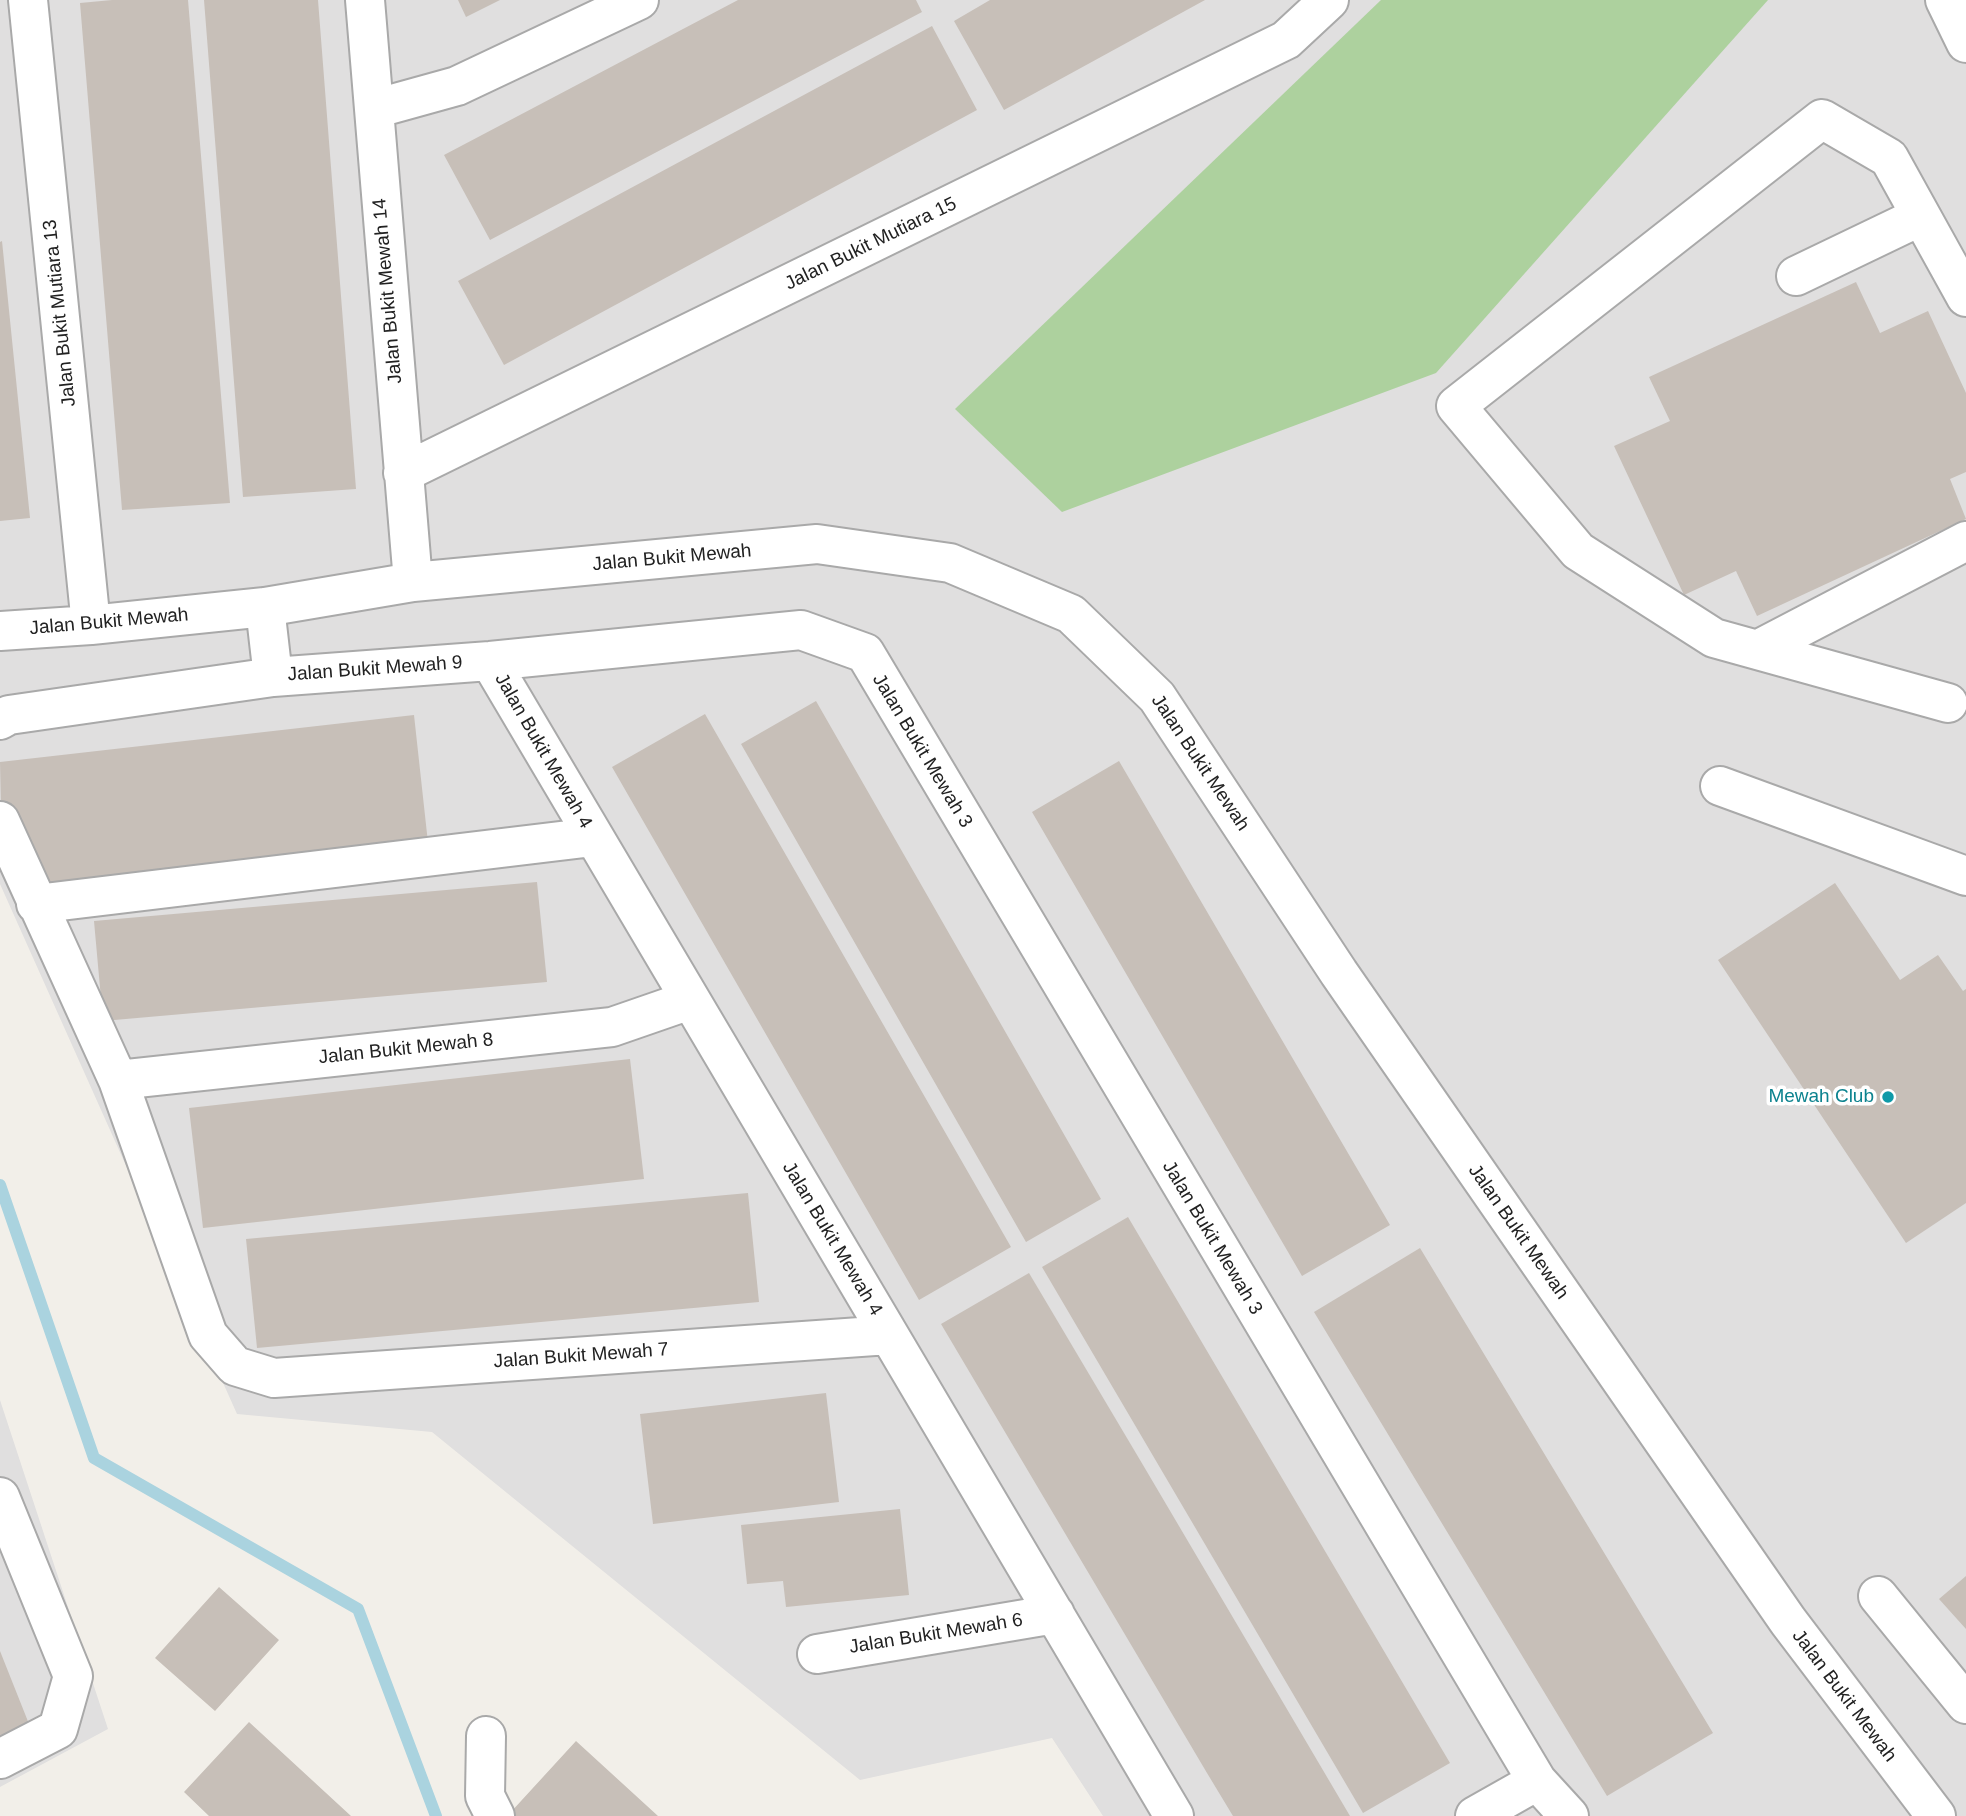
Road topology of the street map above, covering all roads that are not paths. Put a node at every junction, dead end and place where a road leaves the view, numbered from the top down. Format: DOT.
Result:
graph roads {
  1 [pos="28,0"];
  2 [pos="365,0"];
  3 [pos="639,0"];
  4 [pos="1329,0"];
  5 [pos="1945,0"];
  6 [pos="1966,43"];
  7 [pos="374,109"];
  8 [pos="1921,216"];
  9 [pos="1796,276"];
  10 [pos="1966,297"];
  11 [pos="403,473"];
  12 [pos="1966,541"];
  13 [pos="412,582"];
  14 [pos="265,607"];
  15 [pos="91,625"];
  16 [pos="0,631"];
  17 [pos="1757,649"];
  18 [pos="864,653"];
  19 [pos="490,661"];
  20 [pos="273,677"];
  21 [pos="1948,703"];
  22 [pos="5,718"];
  23 [pos="1720,786"];
  24 [pos="0,821"];
  25 [pos="593,837"];
  26 [pos="1966,876"];
  27 [pos="36,904"];
  28 [pos="690,1000"];
  29 [pos="118,1080"];
  30 [pos="889,1335"];
  31 [pos="0,1497"];
  32 [pos="1878,1596"];
  33 [pos="1055,1614"];
  34 [pos="817,1654"];
  35 [pos="1966,1704"];
  36 [pos="486,1736"];
  37 [pos="0,1759"];
  38 [pos="1537,1781"];
  39 [pos="495,1816"];
  40 [pos="1174,1816"];
  41 [pos="1475,1816"];
  42 [pos="1569,1816"];
  43 [pos="1937,1816"];
  1 -- 15 [label="street, Jalan Bukit Mutiara 13"];
  2 -- 7 [label="street, Jalan Bukit Mewah 14"];
  3 -- 7 [label="street"];
  4 -- 11 [label="street, Jalan Bukit Mutiara 15"];
  5 -- 6 [label="street"];
  7 -- 11 [label="street, Jalan Bukit Mewah 14"];
  8 -- 9 [label="street"];
  8 -- 10 [label="street"];
  8 -- 17 [label="street"];
  11 -- 13 [label="street, Jalan Bukit Mewah 14"];
  12 -- 17 [label="street"];
  13 -- 14 [label="street, Jalan Bukit Mewah"];
  13 -- 43 [label="street, Jalan Bukit Mewah"];
  14 -- 15 [label="street, Jalan Bukit Mewah"];
  14 -- 20 [label="street"];
  15 -- 16 [label="street, Jalan Bukit Mewah"];
  17 -- 21 [label="street"];
  18 -- 19 [label="street, Jalan Bukit Mewah 9"];
  18 -- 38 [label="street, Jalan Bukit Mewah 3"];
  19 -- 20 [label="street, Jalan Bukit Mewah 9"];
  19 -- 25 [label="street, Jalan Bukit Mewah 4"];
  20 -- 22 [label="street, Jalan Bukit Mewah 9"];
  23 -- 26 [label="street"];
  24 -- 27 [label="street"];
  25 -- 27 [label="street"];
  25 -- 28 [label="street, Jalan Bukit Mewah 4"];
  27 -- 29 [label="street"];
  28 -- 29 [label="street, Jalan Bukit Mewah 8"];
  28 -- 30 [label="street, Jalan Bukit Mewah 4"];
  29 -- 30 [label="street, Jalan Bukit Mewah 7"];
  30 -- 33 [label="street, Jalan Bukit Mewah 4"];
  31 -- 37 [label="street"];
  32 -- 35 [label="street"];
  33 -- 34 [label="street, Jalan Bukit Mewah 6"];
  33 -- 40 [label="street, Jalan Bukit Mewah 4"];
  36 -- 39 [label="street"];
  38 -- 41 [label="street"];
  38 -- 42 [label="street, Jalan Bukit Mewah 3"];
}
